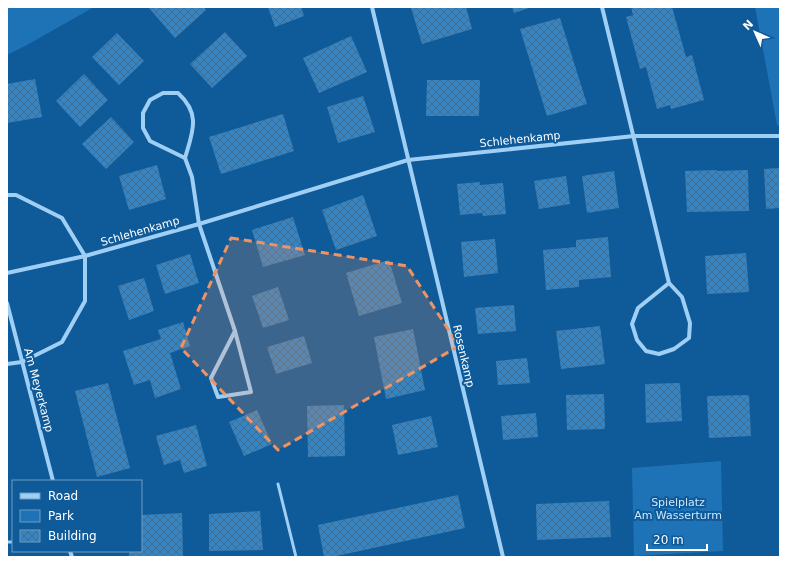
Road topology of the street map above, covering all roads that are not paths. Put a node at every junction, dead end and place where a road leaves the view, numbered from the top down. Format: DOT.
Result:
graph roads {
  1 [pos="372,7"];
  2 [pos="602,7"];
  3 [pos="634,136"];
  4 [pos="780,136"];
  5 [pos="185,158"];
  6 [pos="408,160"];
  7 [pos="7,195"];
  8 [pos="200,224"];
  9 [pos="85,256"];
  10 [pos="7,274"];
  11 [pos="669,283"];
  12 [pos="7,303"];
  13 [pos="235,331"];
  14 [pos="22,362"];
  15 [pos="7,364"];
  16 [pos="53,480"];
  17 [pos="278,484"];
  18 [pos="296,557"];
  19 [pos="502,557"];
  1 -- 6 [label="street"];
  2 -- 3 [label="street"];
  3 -- 4 [label="street, Schlehenkamp"];
  3 -- 6 [label="street, Schlehenkamp"];
  3 -- 11 [label="street"];
  5 -- 5 [label="street"];
  5 -- 8 [label="street"];
  6 -- 8 [label="street, Schlehenkamp"];
  6 -- 19 [label="street, Rosenkamp"];
  7 -- 9 [label="street"];
  8 -- 9 [label="street, Schlehenkamp"];
  8 -- 13 [label="street"];
  9 -- 10 [label="street, Schlehenkamp"];
  9 -- 14 [label="street"];
  11 -- 11 [label="street"];
  12 -- 14 [label="street, Am Meyerkamp"];
  13 -- 13 [label="street"];
  14 -- 15 [label="street"];
  14 -- 16 [label="street, Am Meyerkamp"];
  17 -- 18 [label="lane"];
}
